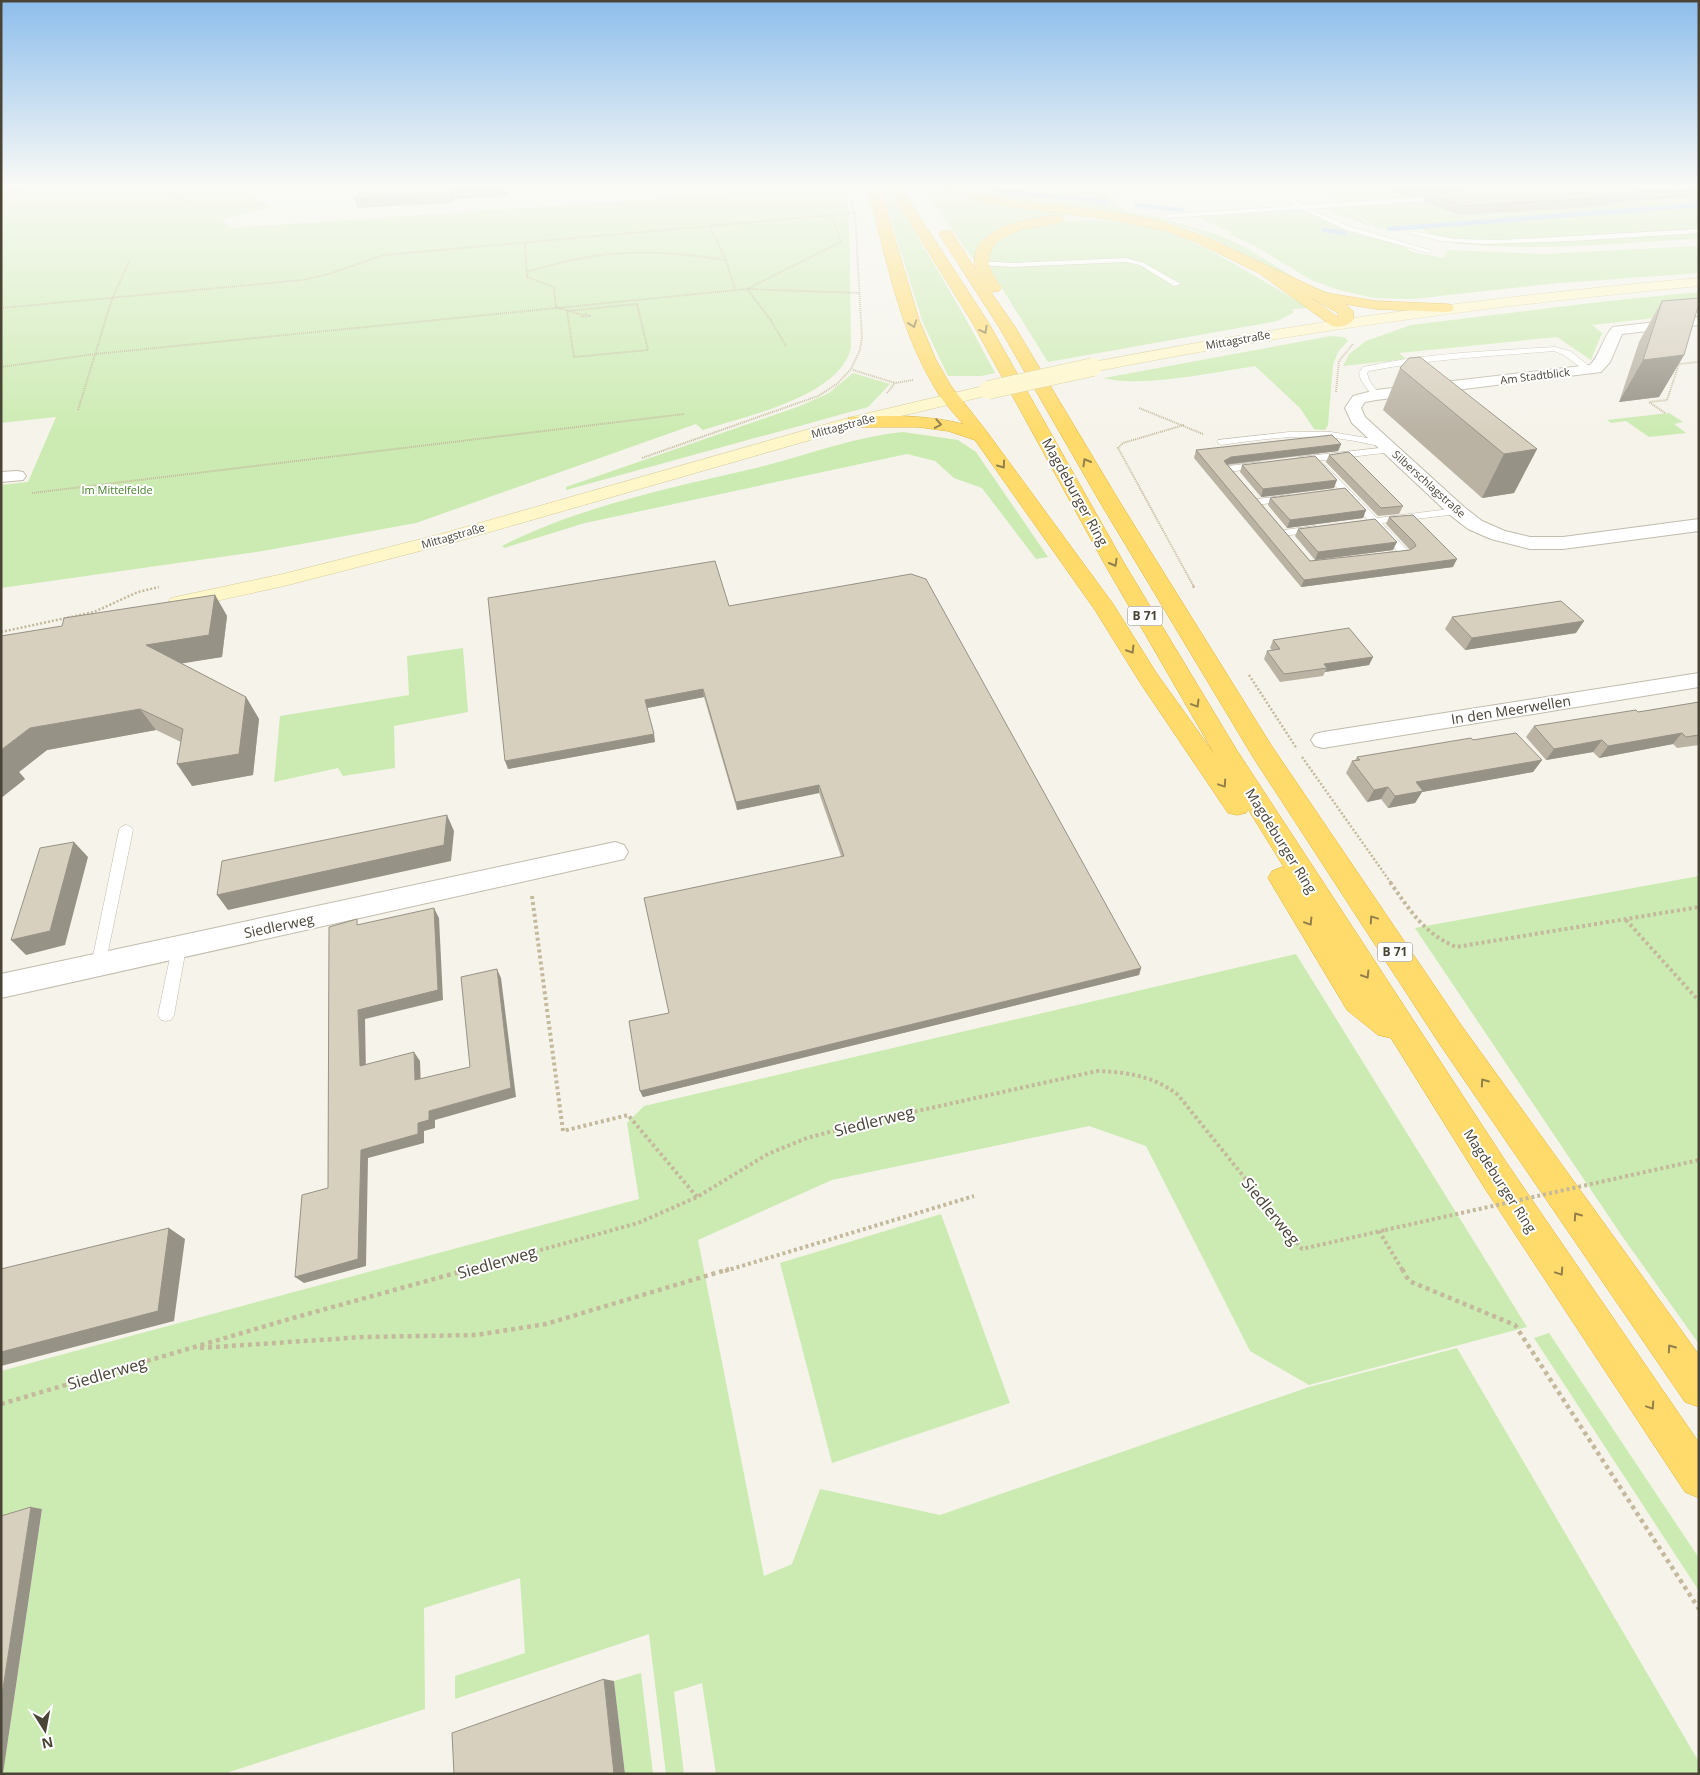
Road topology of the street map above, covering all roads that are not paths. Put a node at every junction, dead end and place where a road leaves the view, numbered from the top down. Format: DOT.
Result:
graph roads {
  1 [pos="897,268"];
  2 [pos="946,268"];
  3 [pos="968,268"];
  4 [pos="983,268"];
  5 [pos="1149,268"];
  6 [pos="1261,268"];
  7 [pos="1265,270"];
  8 [pos="1699,282"];
  9 [pos="1176,284"];
  10 [pos="1318,295"];
  11 [pos="1447,308"];
  12 [pos="1699,321"];
  13 [pos="1337,323"];
  14 [pos="1007,327"];
  15 [pos="1590,370"];
  16 [pos="1376,394"];
  17 [pos="951,399"];
  18 [pos="1354,408"];
  19 [pos="854,422"];
  20 [pos="980,436"];
  21 [pos="1221,442"];
  22 [pos="1387,447"];
  23 [pos="1314,458"];
  24 [pos="1286,462"];
  25 [pos="1267,464"];
  26 [pos="1240,482"];
  27 [pos="1296,497"];
  28 [pos="1457,511"];
  29 [pos="1268,514"];
  30 [pos="1375,522"];
  31 [pos="1357,524"];
  32 [pos="1699,524"];
  33 [pos="1329,527"];
  34 [pos="1284,533"];
  35 [pos="1377,556"];
  36 [pos="159,607"];
  37 [pos="1699,680"];
  38 [pos="1323,740"];
  39 [pos="126,830"];
  40 [pos="615,852"];
  41 [pos="179,948"];
  42 [pos="98,966"];
  43 [pos="1,986"];
  44 [pos="166,1015"];
  45 [pos="1408,1041"];
  46 [pos="1699,1388"];
  47 [pos="1699,1478"];
  1 -- 17 [label="highway, one-way"];
  2 -- 45 [label="highway, Magdeburger Ring / B 71, one-way"];
  3 -- 14 [label="highway, Magdeburger Ring / B 71"];
  4 -- 14 [label="highway"];
  5 -- 9 [label="lane"];
  6 -- 7 [label="highway"];
  7 -- 10 [label="highway"];
  7 -- 13 [label="highway"];
  8 -- 11 [label="street, Mittagstraße"];
  10 -- 11 [label="highway"];
  10 -- 13 [label="highway"];
  11 -- 13 [label="street, Mittagstraße"];
  12 -- 15 [label="street, Am Stadtblick"];
  13 -- 17 [label="street, Mittagstraße, bridge"];
  46 -- 14 [label="highway, Magdeburger Ring / B 71, one-way"];
  15 -- 16 [label="street, Am Stadtblick"];
  15 -- 16 [label="lane"];
  16 -- 18 [label="street, Am Stadtblick"];
  17 -- 19 [label="street, Mittagstraße"];
  17 -- 20 [label="highway"];
  18 -- 22 [label="street, Silberschlagstraße"];
  19 -- 20 [label="highway, one-way"];
  19 -- 36 [label="street, Mittagstraße"];
  20 -- 45 [label="highway, one-way"];
  21 -- 22 [label="lane"];
  22 -- 23 [label="lane"];
  22 -- 28 [label="street, Silberschlagstraße"];
  23 -- 24 [label="lane"];
  23 -- 30 [label="lane"];
  25 -- 26 [label="lane"];
  27 -- 29 [label="lane"];
  28 -- 30 [label="lane"];
  28 -- 32 [label="street, Silberschlagstraße"];
  30 -- 31 [label="lane"];
  30 -- 35 [label="lane"];
  33 -- 34 [label="lane"];
  37 -- 38 [label="street, In den Meerwellen"];
  39 -- 42 [label="lane"];
  40 -- 41 [label="street, Siedlerweg"];
  41 -- 42 [label="street, Siedlerweg"];
  41 -- 44 [label="lane"];
  42 -- 43 [label="street, Siedlerweg"];
  45 -- 47 [label="highway, Magdeburger Ring / B 71, one-way"];
}
